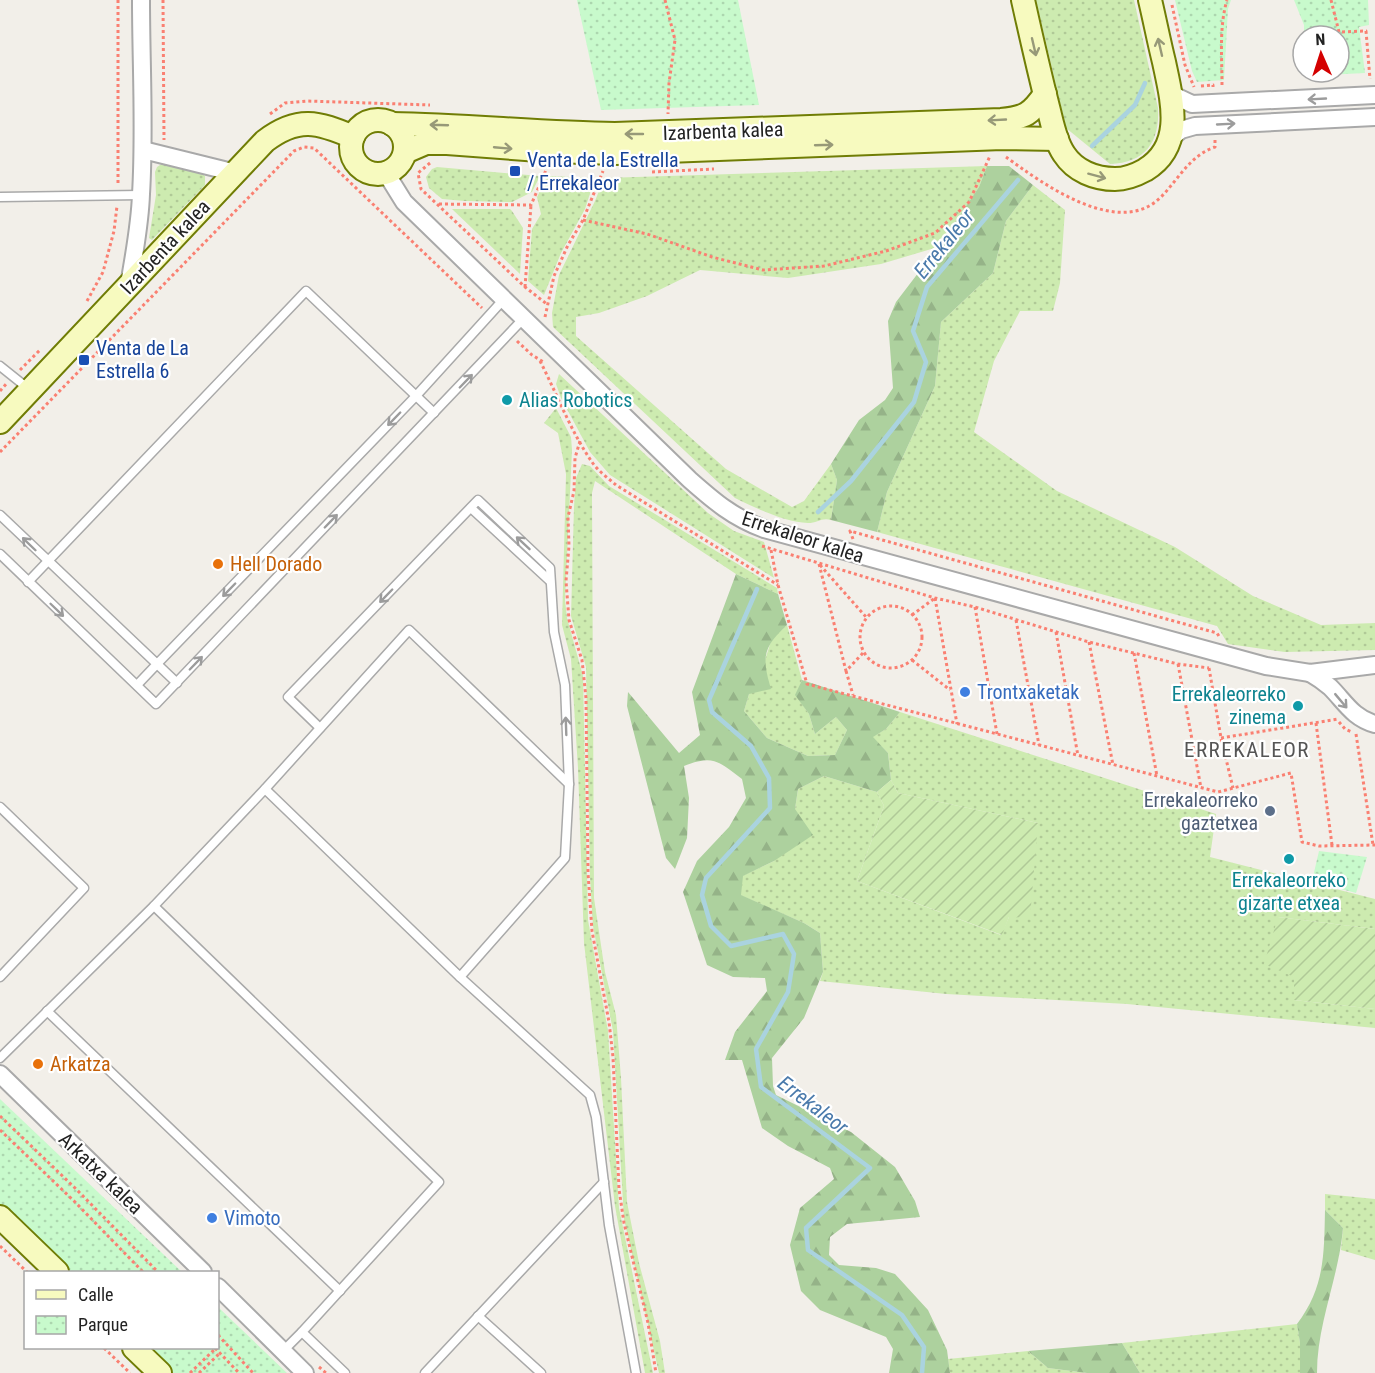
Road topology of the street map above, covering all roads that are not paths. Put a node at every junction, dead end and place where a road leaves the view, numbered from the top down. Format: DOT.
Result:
graph roads {
  1 [pos="141,0"];
  2 [pos="1023,0"];
  3 [pos="1150,0"];
  4 [pos="1372,87"];
  5 [pos="1045,94"];
  6 [pos="1171,94"];
  7 [pos="1375,117"];
  8 [pos="392,124"];
  9 [pos="353,137"];
  10 [pos="1171,138"];
  11 [pos="1057,139"];
  12 [pos="143,150"];
  13 [pos="405,152"];
  14 [pos="236,173"];
  15 [pos="386,173"];
  16 [pos="141,195"];
  17 [pos="0,197"];
  18 [pos="129,286"];
  19 [pos="504,299"];
  20 [pos="524,318"];
  21 [pos="0,366"];
  22 [pos="22,383"];
  23 [pos="415,397"];
  24 [pos="434,413"];
  25 [pos="0,422"];
  26 [pos="0,515"];
  27 [pos="0,554"];
  28 [pos="48,562"];
  29 [pos="28,582"];
  30 [pos="157,664"];
  31 [pos="1375,665"];
  32 [pos="1310,673"];
  33 [pos="177,683"];
  34 [pos="136,685"];
  35 [pos="1375,724"];
  36 [pos="320,728"];
  37 [pos="569,784"];
  38 [pos="265,789"];
  39 [pos="0,807"];
  40 [pos="154,906"];
  41 [pos="0,977"];
  42 [pos="460,977"];
  43 [pos="47,1011"];
  44 [pos="0,1058"];
  45 [pos="0,1074"];
  46 [pos="604,1182"];
  47 [pos="0,1217"];
  48 [pos="56,1271"];
  49 [pos="202,1271"];
  50 [pos="219,1288"];
  51 [pos="340,1291"];
  52 [pos="478,1316"];
  53 [pos="303,1332"];
  54 [pos="136,1349"];
  55 [pos="283,1351"];
  56 [pos="160,1373"];
  57 [pos="305,1373"];
  58 [pos="345,1373"];
  59 [pos="425,1373"];
  60 [pos="541,1373"];
  61 [pos="636,1373"];
  1 -- 12 [label="street"];
  2 -- 5 [label="main road, one-way"];
  6 -- 3 [label="main road, one-way"];
  4 -- 6 [label="street, one-way"];
  5 -- 8 [label="main road, Izarbenta kalea, one-way"];
  5 -- 11 [label="main road"];
  6 -- 10 [label="main road"];
  10 -- 7 [label="street, one-way"];
  8 -- 9 [label="main road"];
  8 -- 13 [label="main road"];
  9 -- 14 [label="main road, Izarbenta kalea"];
  9 -- 15 [label="main road"];
  11 -- 10 [label="main road, one-way"];
  13 -- 11 [label="main road, Izarbenta kalea, one-way"];
  12 -- 14 [label="street"];
  12 -- 16 [label="street"];
  13 -- 15 [label="main road"];
  14 -- 18 [label="main road, Izarbenta kalea"];
  15 -- 19 [label="street, Errekaleor kalea"];
  16 -- 17 [label="lane"];
  16 -- 18 [label="street"];
  18 -- 22 [label="main road, Izarbenta kalea"];
  19 -- 20 [label="street, Errekaleor kalea"];
  19 -- 23 [label="lane"];
  24 -- 20 [label="lane, one-way"];
  20 -- 32 [label="street, Errekaleor kalea"];
  21 -- 22 [label="lane"];
  22 -- 25 [label="main road, Izarbenta kalea"];
  23 -- 24 [label="lane"];
  23 -- 28 [label="lane"];
  23 -- 30 [label="lane, one-way"];
  33 -- 24 [label="lane, one-way"];
  28 -- 26 [label="lane, one-way"];
  27 -- 29 [label="lane"];
  28 -- 29 [label="lane"];
  28 -- 30 [label="lane"];
  29 -- 34 [label="lane, one-way"];
  30 -- 33 [label="lane"];
  30 -- 34 [label="lane"];
  31 -- 32 [label="street, Errekaleor kalea"];
  32 -- 35 [label="street, Errekaleor kalea, one-way"];
  33 -- 34 [label="lane"];
  36 -- 37 [label="lane"];
  37 -- 36 [label="lane, one-way"];
  36 -- 38 [label="lane"];
  37 -- 42 [label="lane"];
  38 -- 40 [label="lane"];
  38 -- 42 [label="lane"];
  39 -- 41 [label="lane"];
  40 -- 43 [label="lane"];
  40 -- 51 [label="lane"];
  42 -- 46 [label="lane"];
  43 -- 44 [label="lane"];
  43 -- 51 [label="lane"];
  45 -- 49 [label="street, Arkatxa kalea"];
  46 -- 52 [label="lane"];
  46 -- 61 [label="lane"];
  47 -- 48 [label="main road"];
  50 -- 55 [label="street"];
  51 -- 53 [label="lane"];
  52 -- 59 [label="lane"];
  52 -- 60 [label="lane"];
  53 -- 55 [label="lane"];
  53 -- 58 [label="lane"];
  54 -- 56 [label="main road"];
  55 -- 57 [label="street"];
}
